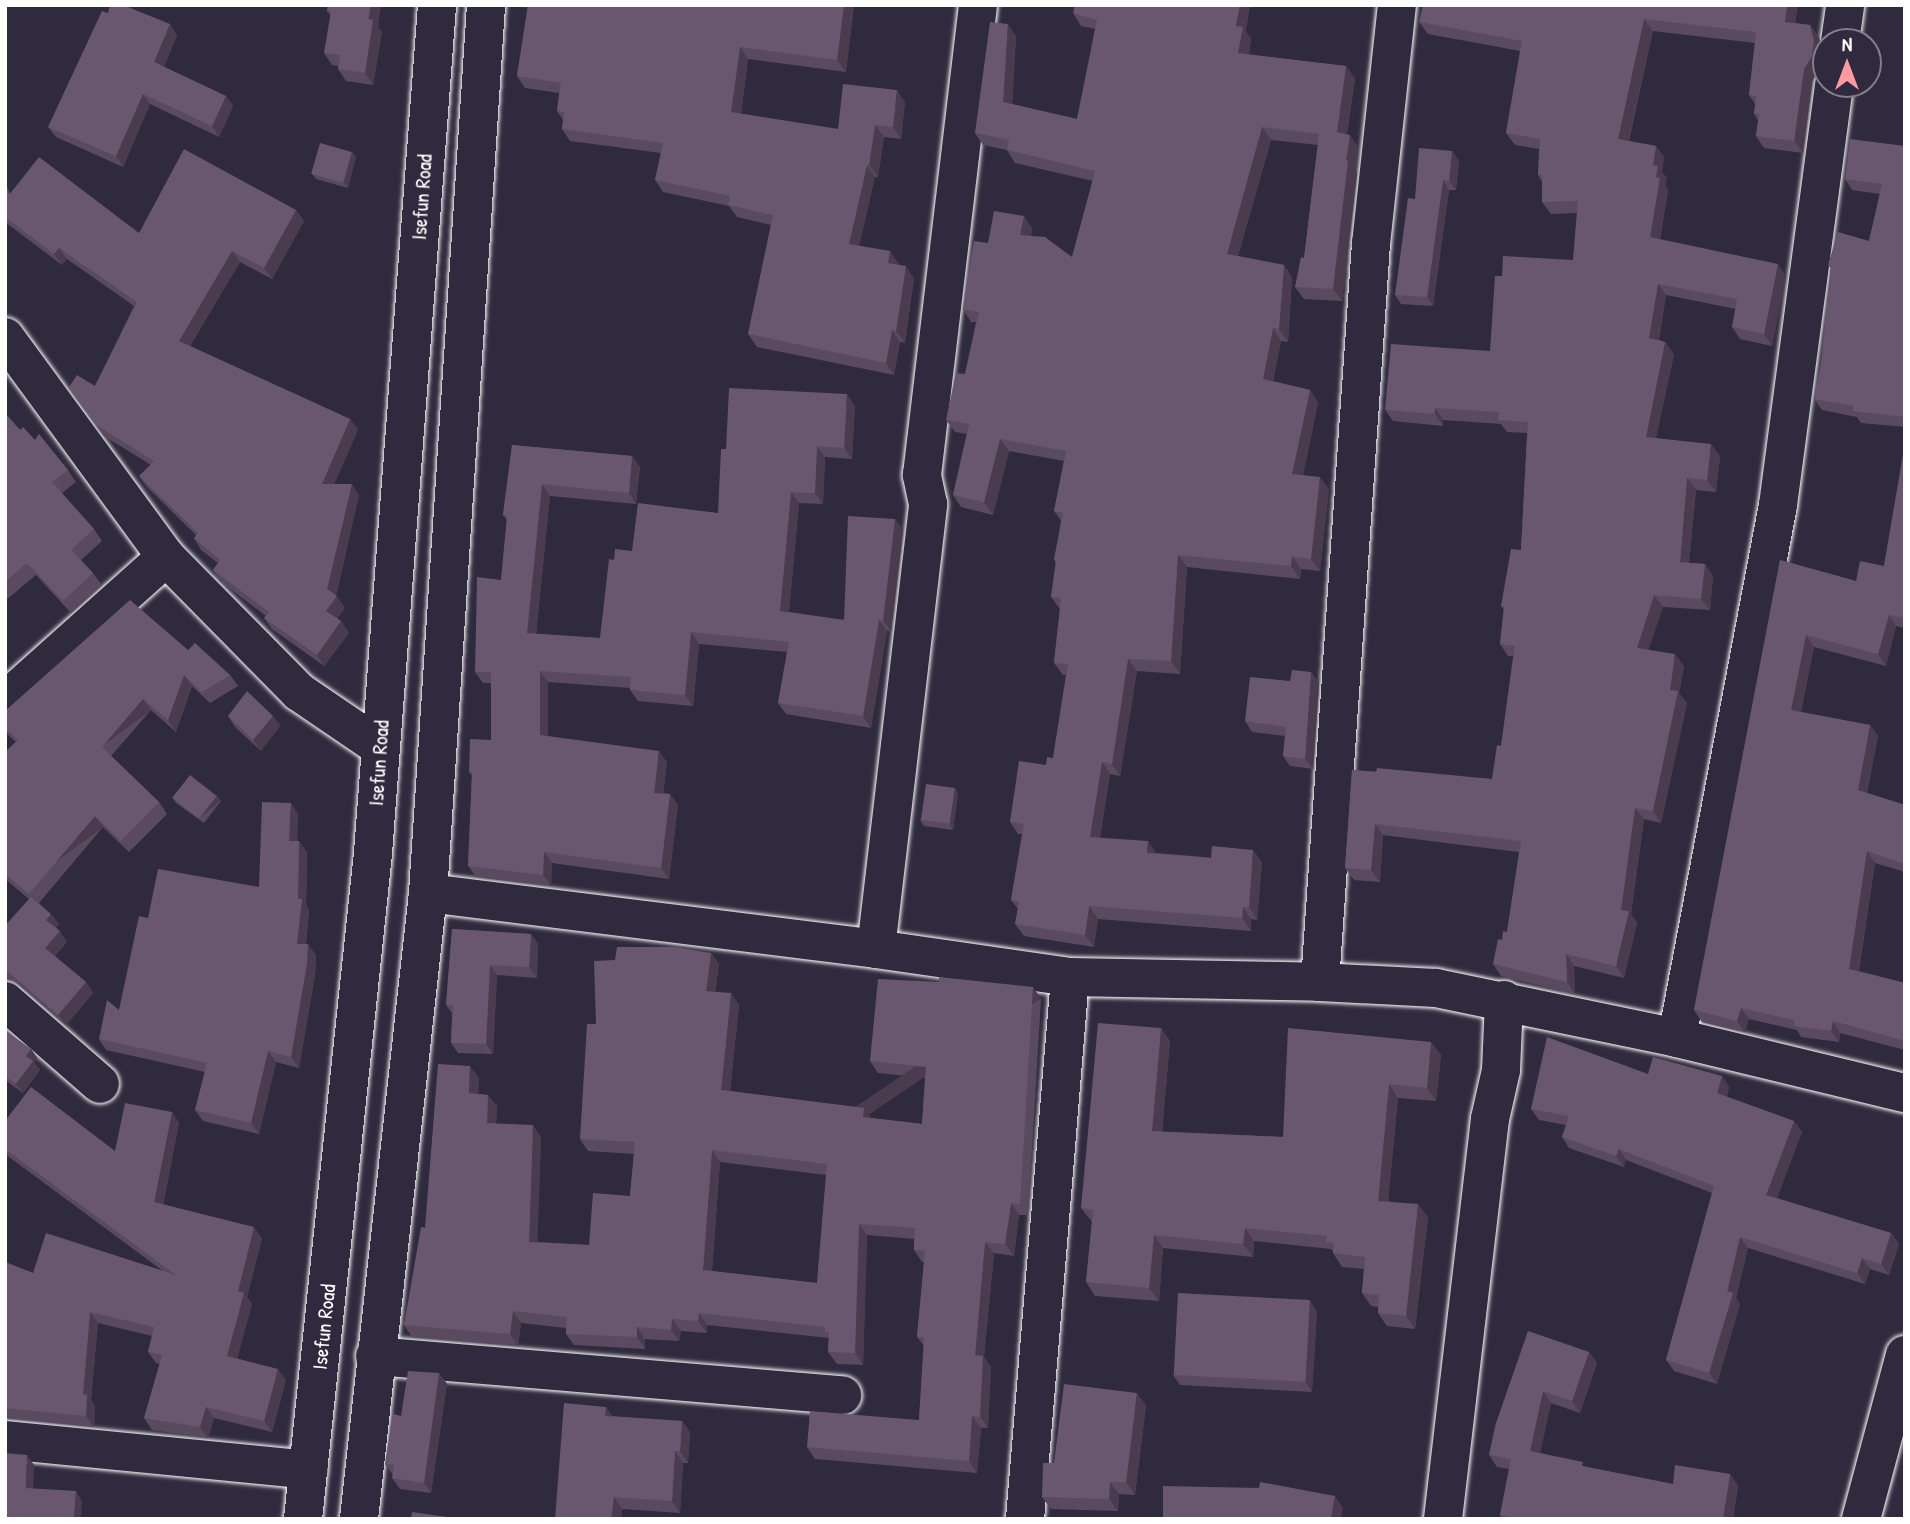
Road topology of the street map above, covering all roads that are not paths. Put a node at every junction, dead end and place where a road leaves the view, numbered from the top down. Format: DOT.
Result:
graph roads {
  1 [pos="437,5"];
  2 [pos="486,5"];
  3 [pos="978,5"];
  4 [pos="1397,5"];
  5 [pos="1845,5"];
  6 [pos="1842,28"];
  7 [pos="1832,98"];
  8 [pos="5,337"];
  9 [pos="166,557"];
  10 [pos="5,701"];
  11 [pos="380,747"];
  12 [pos="428,893"];
  13 [pos="876,949"];
  14 [pos="1070,976"];
  15 [pos="1320,982"];
  16 [pos="1504,1000"];
  17 [pos="5,1001"];
  18 [pos="1677,1038"];
  19 [pos="100,1084"];
  20 [pos="1905,1093"];
  21 [pos="1905,1355"];
  22 [pos="375,1356"];
  23 [pos="842,1395"];
  24 [pos="5,1440"];
  25 [pos="309,1470"];
  26 [pos="303,1519"];
  27 [pos="359,1519"];
  28 [pos="1024,1519"];
  29 [pos="1443,1519"];
  30 [pos="1861,1519"];
  1 -- 11 [label="street, Isefun Road"];
  2 -- 12 [label="street"];
  3 -- 13 [label="street"];
  4 -- 15 [label="street"];
  5 -- 6 [label="street"];
  7 -- 18 [label="street"];
  8 -- 9 [label="street"];
  9 -- 10 [label="street"];
  9 -- 11 [label="street"];
  11 -- 25 [label="street, Isefun Road"];
  12 -- 13 [label="street"];
  12 -- 22 [label="street"];
  13 -- 14 [label="street"];
  14 -- 15 [label="street"];
  14 -- 28 [label="street"];
  15 -- 16 [label="street"];
  16 -- 18 [label="street"];
  16 -- 29 [label="street"];
  17 -- 19 [label="street"];
  18 -- 20 [label="street"];
  21 -- 30 [label="street"];
  22 -- 23 [label="street"];
  22 -- 27 [label="street"];
  24 -- 25 [label="street"];
  25 -- 26 [label="street, Isefun Road"];
}
